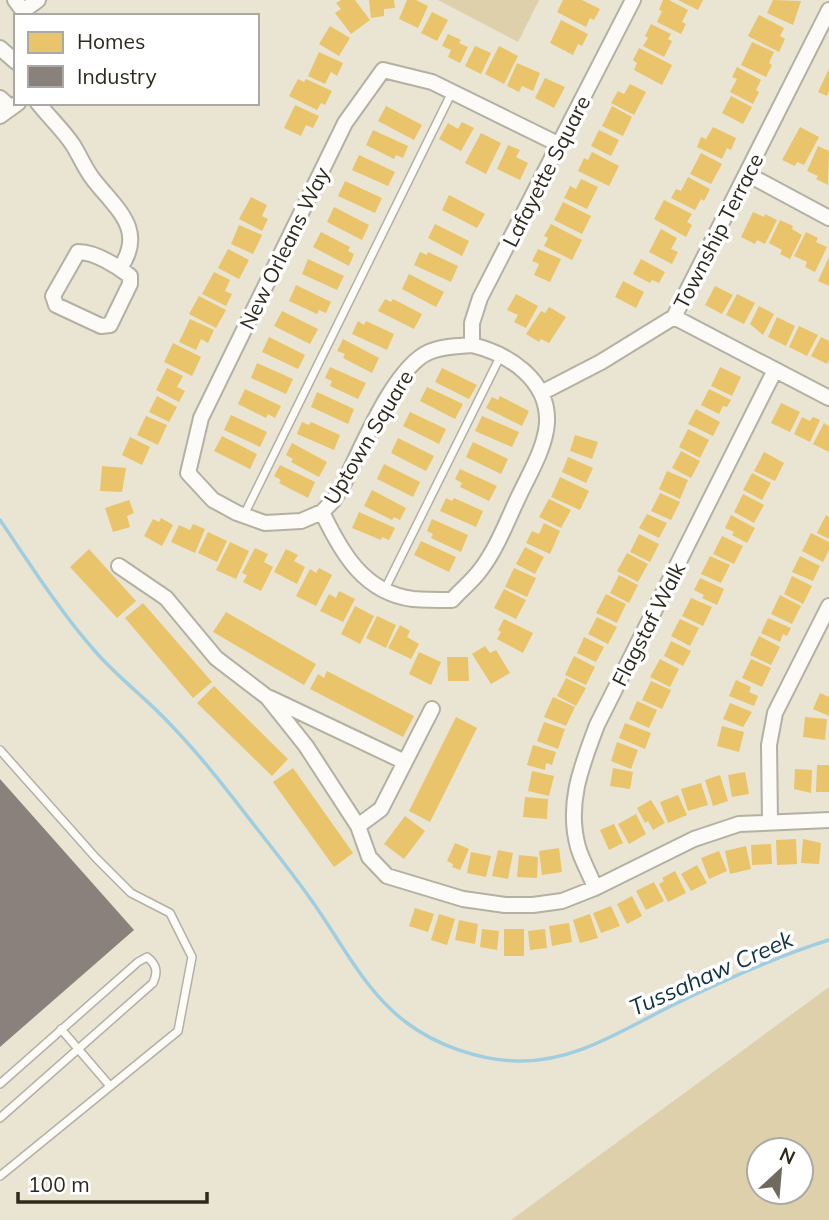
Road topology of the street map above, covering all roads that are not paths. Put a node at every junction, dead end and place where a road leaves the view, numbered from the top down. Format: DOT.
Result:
graph roads {
  1 [pos="38,0"];
  2 [pos="633,0"];
  3 [pos="22,9"];
  4 [pos="829,10"];
  5 [pos="825,26"];
  6 [pos="0,48"];
  7 [pos="14,60"];
  8 [pos="453,90"];
  9 [pos="40,105"];
  10 [pos="560,145"];
  11 [pos="747,174"];
  12 [pos="829,218"];
  13 [pos="120,268"];
  14 [pos="674,317"];
  15 [pos="472,345"];
  16 [pos="501,355"];
  17 [pos="775,370"];
  18 [pos="542,392"];
  19 [pos="829,398"];
  20 [pos="322,512"];
  21 [pos="244,515"];
  22 [pos="119,566"];
  23 [pos="385,589"];
  24 [pos="829,606"];
  25 [pos="267,697"];
  26 [pos="432,709"];
  27 [pos="0,750"];
  28 [pos="405,762"];
  29 [pos="829,820"];
  30 [pos="771,821"];
  31 [pos="358,826"];
  32 [pos="595,888"];
  33 [pos="61,1029"];
  34 [pos="78,1049"];
  35 [pos="0,1084"];
  36 [pos="110,1086"];
  37 [pos="0,1118"];
  38 [pos="2,1171"];
  1 -- 3 [label="street"];
  2 -- 10 [label="street, Lafayette Square"];
  4 -- 5 [label="street, Township Terrace"];
  5 -- 11 [label="street, Township Terrace"];
  6 -- 7 [label="street"];
  8 -- 10 [label="street, New Orleans Way"];
  8 -- 21 [label="lane"];
  8 -- 21 [label="street, New Orleans Way"];
  9 -- 13 [label="street"];
  10 -- 15 [label="street, Lafayette Square"];
  11 -- 12 [label="street"];
  11 -- 14 [label="street, Township Terrace"];
  13 -- 13 [label="street"];
  14 -- 17 [label="street"];
  14 -- 18 [label="street, Township Terrace"];
  15 -- 16 [label="street, Uptown Square"];
  15 -- 20 [label="street, Uptown Square"];
  16 -- 18 [label="street, Uptown Square"];
  16 -- 23 [label="lane"];
  17 -- 19 [label="street"];
  17 -- 32 [label="street, Flagstaf Walk"];
  18 -- 23 [label="street, Uptown Square"];
  20 -- 21 [label="street, New Orleans Way"];
  20 -- 23 [label="street, Uptown Square"];
  22 -- 25 [label="street"];
  24 -- 30 [label="street"];
  25 -- 28 [label="street"];
  25 -- 31 [label="street"];
  26 -- 28 [label="street"];
  27 -- 36 [label="lane"];
  28 -- 31 [label="street"];
  29 -- 30 [label="street"];
  30 -- 32 [label="street"];
  31 -- 32 [label="street"];
  33 -- 34 [label="lane"];
  33 -- 34 [label="lane"];
  33 -- 35 [label="lane"];
  34 -- 36 [label="lane"];
  34 -- 37 [label="lane"];
  36 -- 38 [label="lane"];
}
